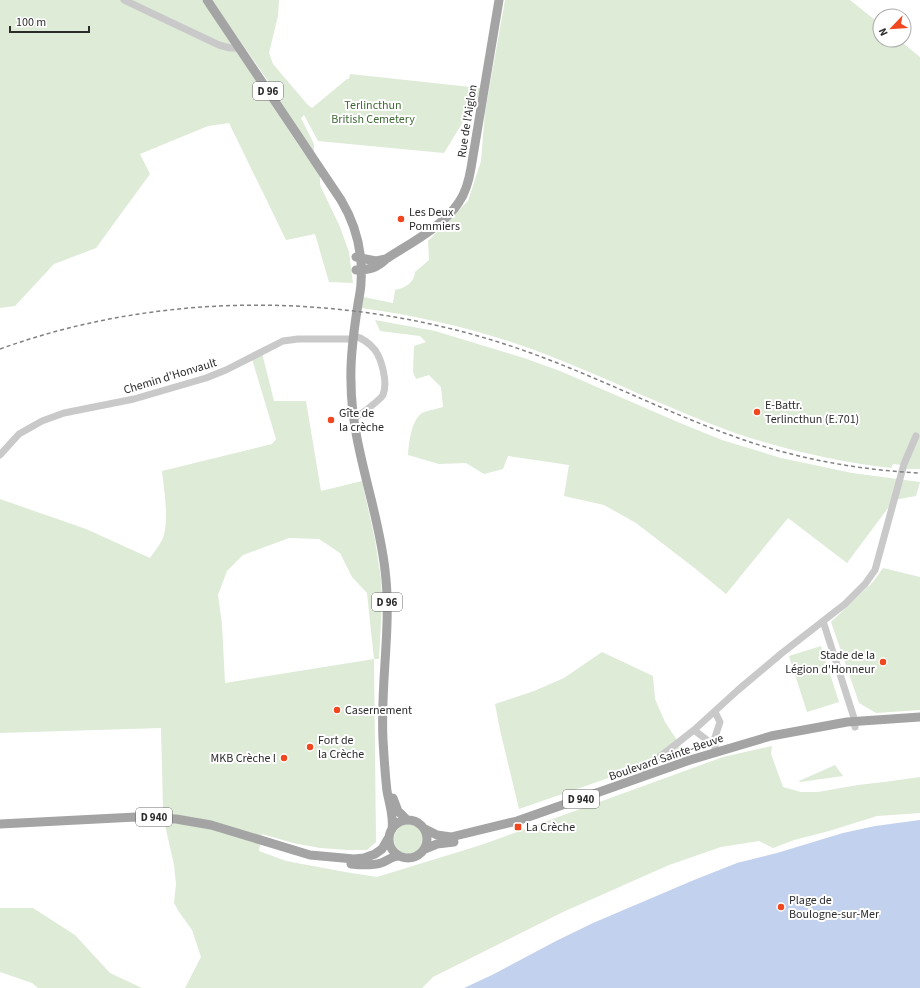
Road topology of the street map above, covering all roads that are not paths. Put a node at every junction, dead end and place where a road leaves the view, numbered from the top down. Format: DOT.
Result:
graph roads {
  1 [pos="124,0"];
  2 [pos="207,0"];
  3 [pos="499,0"];
  4 [pos="239,48"];
  5 [pos="358,258"];
  6 [pos="386,259"];
  7 [pos="359,270"];
  8 [pos="354,337"];
  9 [pos="354,418"];
  10 [pos="916,436"];
  11 [pos="0,455"];
  12 [pos="823,621"];
  13 [pos="715,712"];
  14 [pos="920,717"];
  15 [pos="920,721"];
  16 [pos="855,724"];
  17 [pos="694,730"];
  18 [pos="383,746"];
  19 [pos="716,749"];
  20 [pos="645,776"];
  21 [pos="407,820"];
  22 [pos="0,824"];
  23 [pos="489,828"];
  24 [pos="425,829"];
  25 [pos="391,833"];
  26 [pos="240,835"];
  27 [pos="425,849"];
  28 [pos="399,856"];
  1 -- 4 [label="street"];
  2 -- 4 [label="main road, D 96"];
  3 -- 6 [label="main road, Rue de l'Aiglon"];
  4 -- 5 [label="main road, D 96"];
  5 -- 6 [label="main road"];
  5 -- 7 [label="main road, D 96"];
  6 -- 7 [label="main road, Rue de l'Aiglon"];
  7 -- 8 [label="main road, D 96"];
  8 -- 9 [label="main road, D 96"];
  8 -- 9 [label="street"];
  8 -- 11 [label="street, Chemin d'Honvault"];
  9 -- 18 [label="main road, D 96"];
  10 -- 12 [label="street"];
  12 -- 13 [label="street"];
  12 -- 16 [label="street"];
  13 -- 17 [label="street"];
  13 -- 19 [label="street"];
  14 -- 16 [label="main road, Boulevard Sainte-Beuve / D 940"];
  15 -- 16 [label="main road, Boulevard Sainte-Beuve / D 940"];
  16 -- 19 [label="main road, Boulevard Sainte-Beuve / D 940"];
  17 -- 19 [label="street"];
  17 -- 20 [label="street"];
  18 -- 21 [label="main road, D 96"];
  18 -- 25 [label="main road, D 96"];
  19 -- 20 [label="main road, Boulevard Sainte-Beuve / D 940"];
  20 -- 23 [label="main road, Boulevard Sainte-Beuve / D 940"];
  21 -- 24 [label="main road"];
  21 -- 25 [label="main road"];
  22 -- 26 [label="main road, D 940"];
  23 -- 24 [label="main road, D 940"];
  23 -- 27 [label="main road, D 940"];
  24 -- 27 [label="main road"];
  25 -- 26 [label="main road, D 940"];
  25 -- 28 [label="main road"];
  26 -- 28 [label="main road, D 940"];
  27 -- 28 [label="main road"];
}
